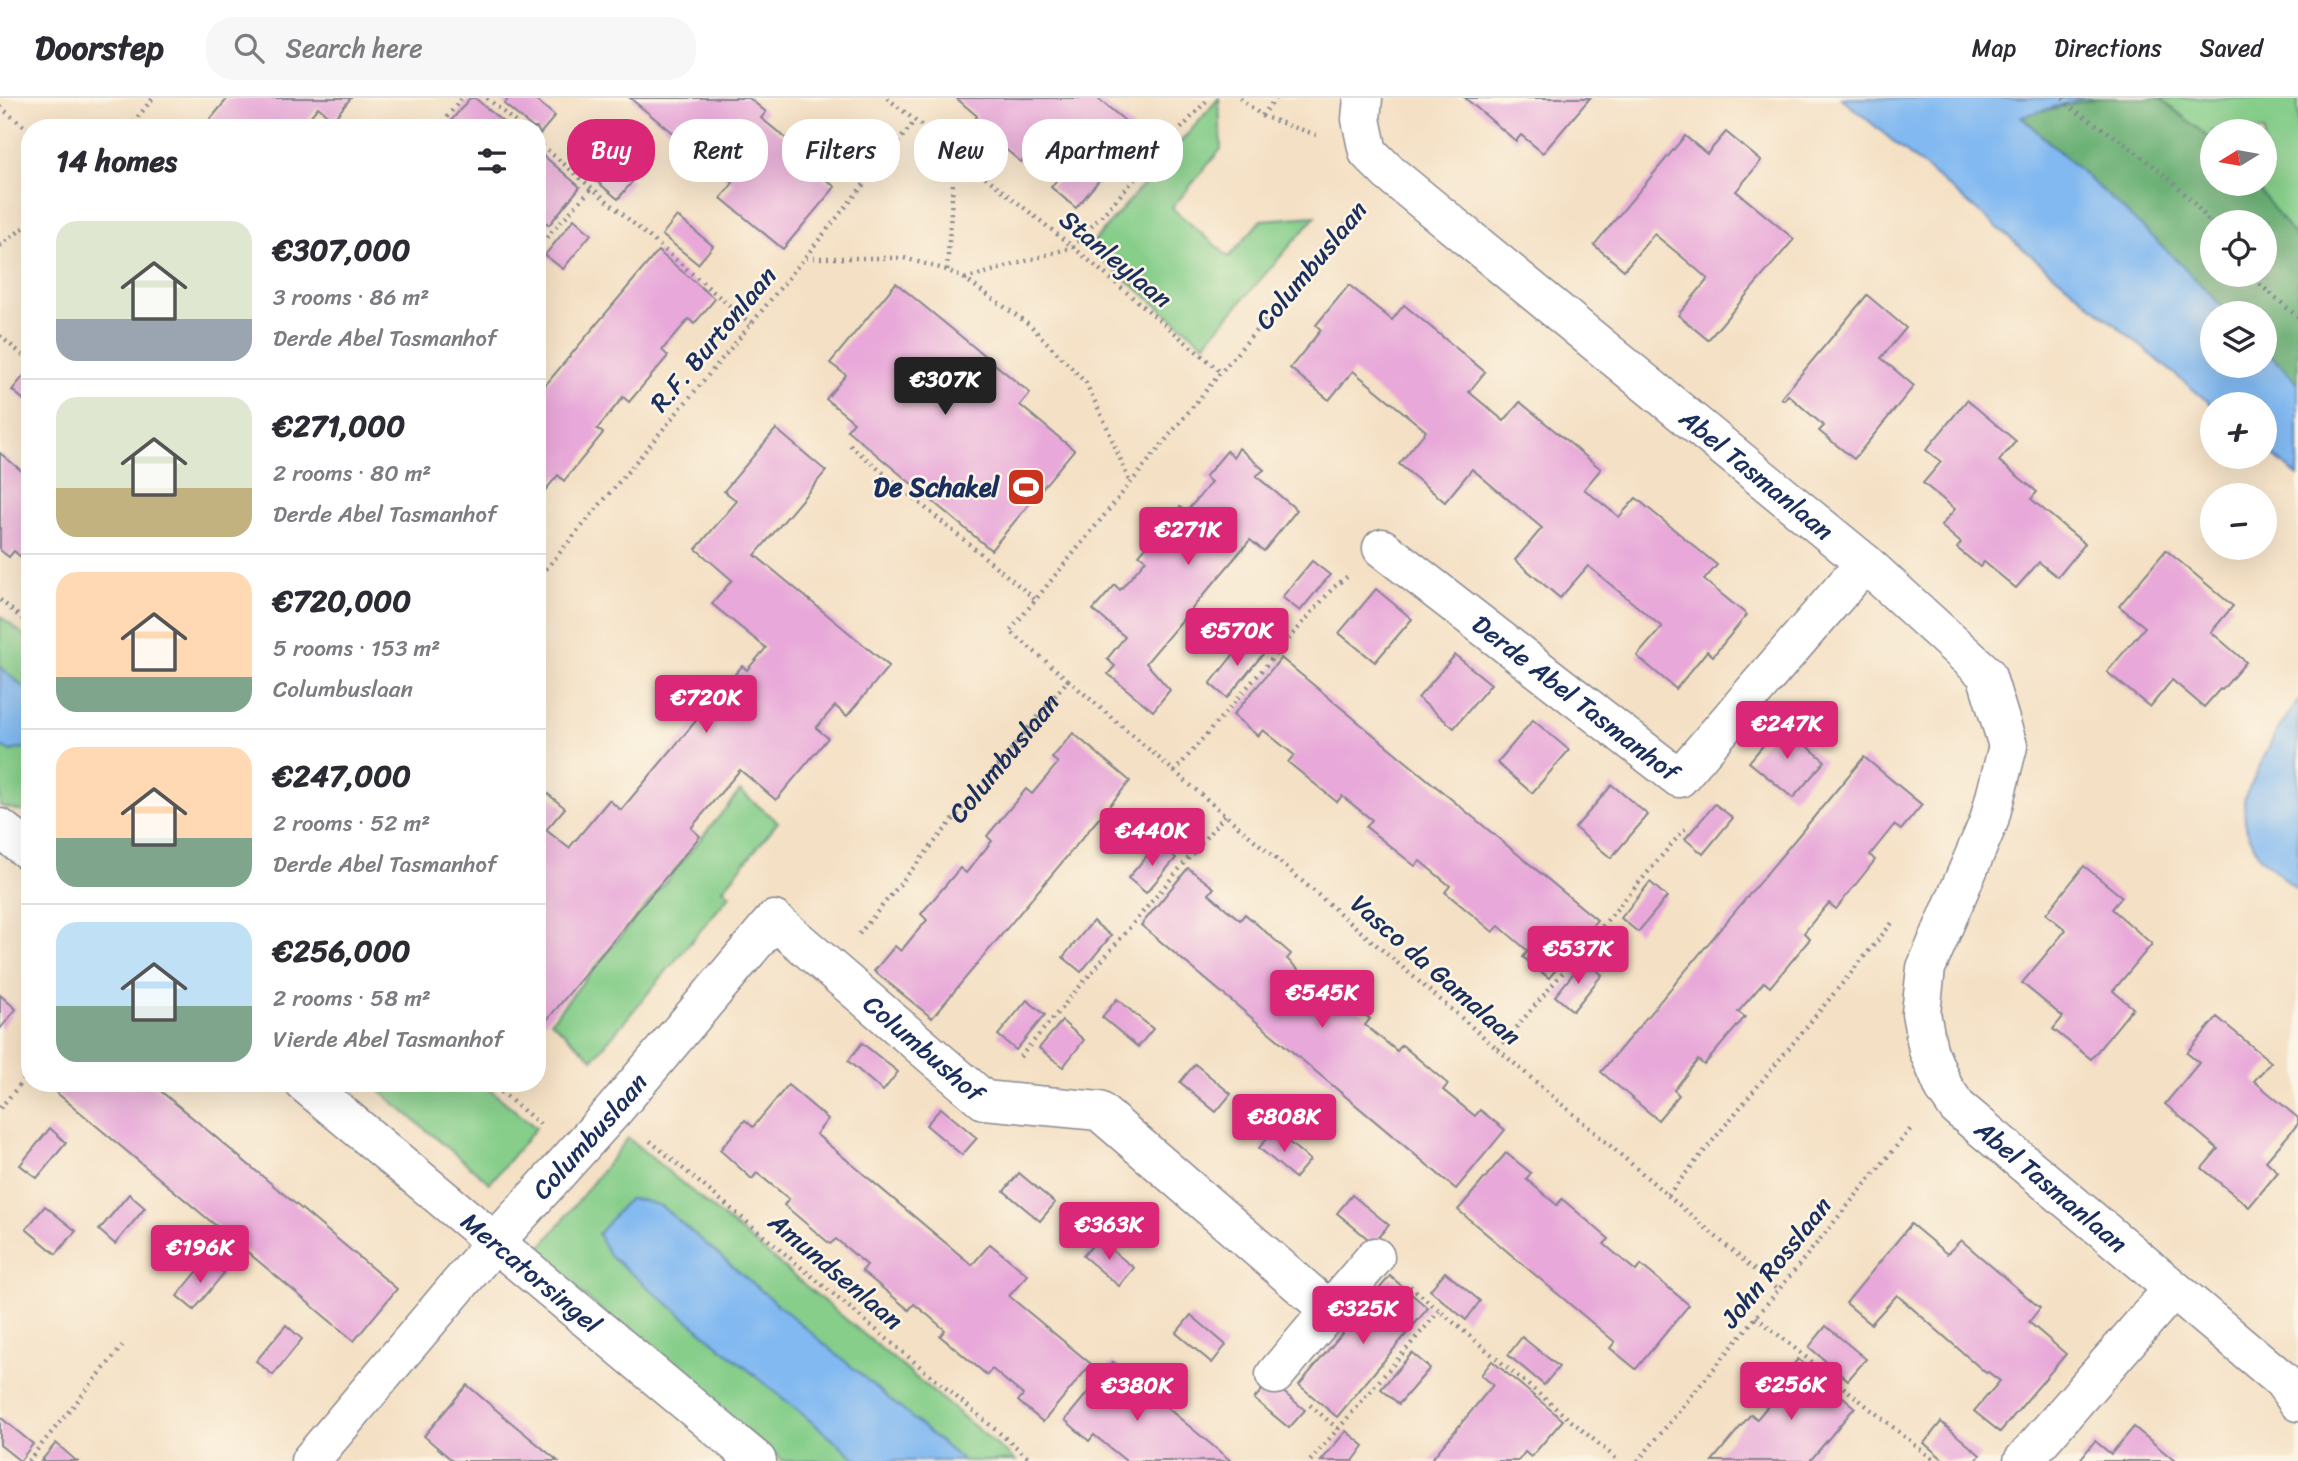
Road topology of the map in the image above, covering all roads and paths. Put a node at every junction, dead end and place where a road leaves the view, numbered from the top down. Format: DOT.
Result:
graph roads {
  1 [pos="153,98"];
  2 [pos="461,98"];
  3 [pos="487,98"];
  4 [pos="887,98"];
  5 [pos="1209,98"];
  6 [pos="1240,98"];
  7 [pos="1276,98"];
  8 [pos="1363,98"];
  9 [pos="2063,98"];
  10 [pos="0,107"];
  11 [pos="1262,116"];
  12 [pos="136,119"];
  13 [pos="445,119"];
  14 [pos="512,119"];
  15 [pos="914,120"];
  16 [pos="914,122"];
  17 [pos="21,124"];
  18 [pos="546,149"];
  19 [pos="1379,162"];
  20 [pos="953,182"];
  21 [pos="991,182"];
  22 [pos="592,188"];
  23 [pos="2200,210"];
  24 [pos="21,230"];
  25 [pos="546,238"];
  26 [pos="0,246"];
  27 [pos="1073,247"];
  28 [pos="806,258"];
  29 [pos="947,270"];
  30 [pos="965,279"];
  31 [pos="2263,287"];
  32 [pos="2298,317"];
  33 [pos="751,324"];
  34 [pos="0,335"];
  35 [pos="21,353"];
  36 [pos="1221,372"];
  37 [pos="850,445"];
  38 [pos="1130,484"];
  39 [pos="1382,548"];
  40 [pos="1865,564"];
  41 [pos="546,569"];
  42 [pos="0,600"];
  43 [pos="1036,600"];
  44 [pos="21,618"];
  45 [pos="1069,680"];
  46 [pos="1174,772"];
  47 [pos="1679,778"];
  48 [pos="1225,815"];
  49 [pos="0,828"];
  50 [pos="21,845"];
  51 [pos="1950,915"];
  52 [pos="832,967"];
  53 [pos="1498,1049"];
  54 [pos="21,1084"];
  55 [pos="1944,1088"];
  56 [pos="315,1092"];
  57 [pos="502,1092"];
  58 [pos="984,1100"];
  59 [pos="0,1108"];
  60 [pos="614,1111"];
  61 [pos="576,1153"];
  62 [pos="1668,1195"];
  63 [pos="495,1242"];
  64 [pos="1375,1256"];
  65 [pos="2173,1289"];
  66 [pos="1778,1290"];
  67 [pos="1329,1310"];
  68 [pos="1439,1311"];
  69 [pos="1756,1317"];
  70 [pos="125,1343"];
  71 [pos="1275,1375"];
  72 [pos="2298,1402"];
  73 [pos="1338,1429"];
  74 [pos="28,1461"];
  75 [pos="310,1461"];
  76 [pos="757,1461"];
  77 [pos="1033,1461"];
  78 [pos="1310,1461"];
  79 [pos="1619,1461"];
  80 [pos="1638,1461"];
  81 [pos="1935,1461"];
  82 [pos="2023,1461"];
  1 -- 12 [label="path"];
  2 -- 13 [label="path"];
  3 -- 14 [label="path"];
  4 -- 15 [label="path, Stanleylaan"];
  5 -- 27 [label="path"];
  6 -- 11 [label="path"];
  7 -- 11 [label="path"];
  8 -- 19 [label="street"];
  9 -- 23 [label="path"];
  10 -- 17 [label="path"];
  11 -- 19 [label="path"];
  16 -- 28 [label="path, R.F. Burtonlaan"];
  18 -- 22 [label="path"];
  19 -- 36 [label="path, Columbuslaan"];
  19 -- 40 [label="street, Abel Tasmanlaan"];
  20 -- 29 [label="path"];
  21 -- 27 [label="path, Stanleylaan"];
  22 -- 25 [label="path"];
  22 -- 33 [label="path"];
  24 -- 26 [label="path"];
  27 -- 30 [label="path"];
  27 -- 36 [label="path, Stanleylaan"];
  28 -- 29 [label="path"];
  28 -- 33 [label="path, R.F. Burtonlaan"];
  29 -- 30 [label="path"];
  30 -- 38 [label="path"];
  31 -- 32 [label="path"];
  33 -- 41 [label="path, R.F. Burtonlaan"];
  34 -- 35 [label="path"];
  36 -- 38 [label="path, Columbuslaan"];
  37 -- 43 [label="path"];
  38 -- 43 [label="path, Columbuslaan"];
  39 -- 46 [label="path"];
  39 -- 47 [label="street, Derde Abel Tasmanhof"];
  40 -- 47 [label="street, Derde Abel Tasmanhof"];
  40 -- 51 [label="street, Abel Tasmanlaan"];
  42 -- 44 [label="path"];
  43 -- 45 [label="path, Columbuslaan"];
  45 -- 46 [label="path, Vasco da Gamalaan"];
  45 -- 52 [label="path, Columbuslaan"];
  46 -- 48 [label="path, Vasco da Gamalaan"];
  47 -- 53 [label="path"];
  48 -- 53 [label="path, Vasco da Gamalaan"];
  48 -- 58 [label="path"];
  49 -- 50 [label="street"];
  51 -- 55 [label="street, Abel Tasmanlaan"];
  51 -- 62 [label="path"];
  52 -- 58 [label="street, Columbushof"];
  52 -- 60 [label="street, Columbuslaan"];
  53 -- 62 [label="path, Vasco da Gamalaan"];
  54 -- 59 [label="path"];
  55 -- 65 [label="street, Abel Tasmanlaan"];
  55 -- 66 [label="path, John Rosslaan"];
  56 -- 63 [label="street, Mercatorsingel"];
  57 -- 61 [label="path"];
  58 -- 67 [label="street, Columbushof"];
  60 -- 61 [label="street, Columbuslaan"];
  60 -- 77 [label="path, Amundsenlaan"];
  61 -- 63 [label="street, Columbuslaan"];
  62 -- 66 [label="path, Vasco da Gamalaan"];
  63 -- 75 [label="street, Columbuslaan"];
  63 -- 76 [label="street, Mercatorsingel"];
  64 -- 67 [label="street"];
  64 -- 68 [label="path"];
  65 -- 72 [label="street, Abel Tasmanlaan"];
  65 -- 82 [label="street"];
  66 -- 69 [label="path, John Rosslaan"];
  67 -- 71 [label="street"];
  68 -- 73 [label="path"];
  68 -- 79 [label="path"];
  69 -- 80 [label="path, John Rosslaan"];
  69 -- 81 [label="path"];
  70 -- 74 [label="path"];
  71 -- 73 [label="path"];
  73 -- 78 [label="path"];
}
